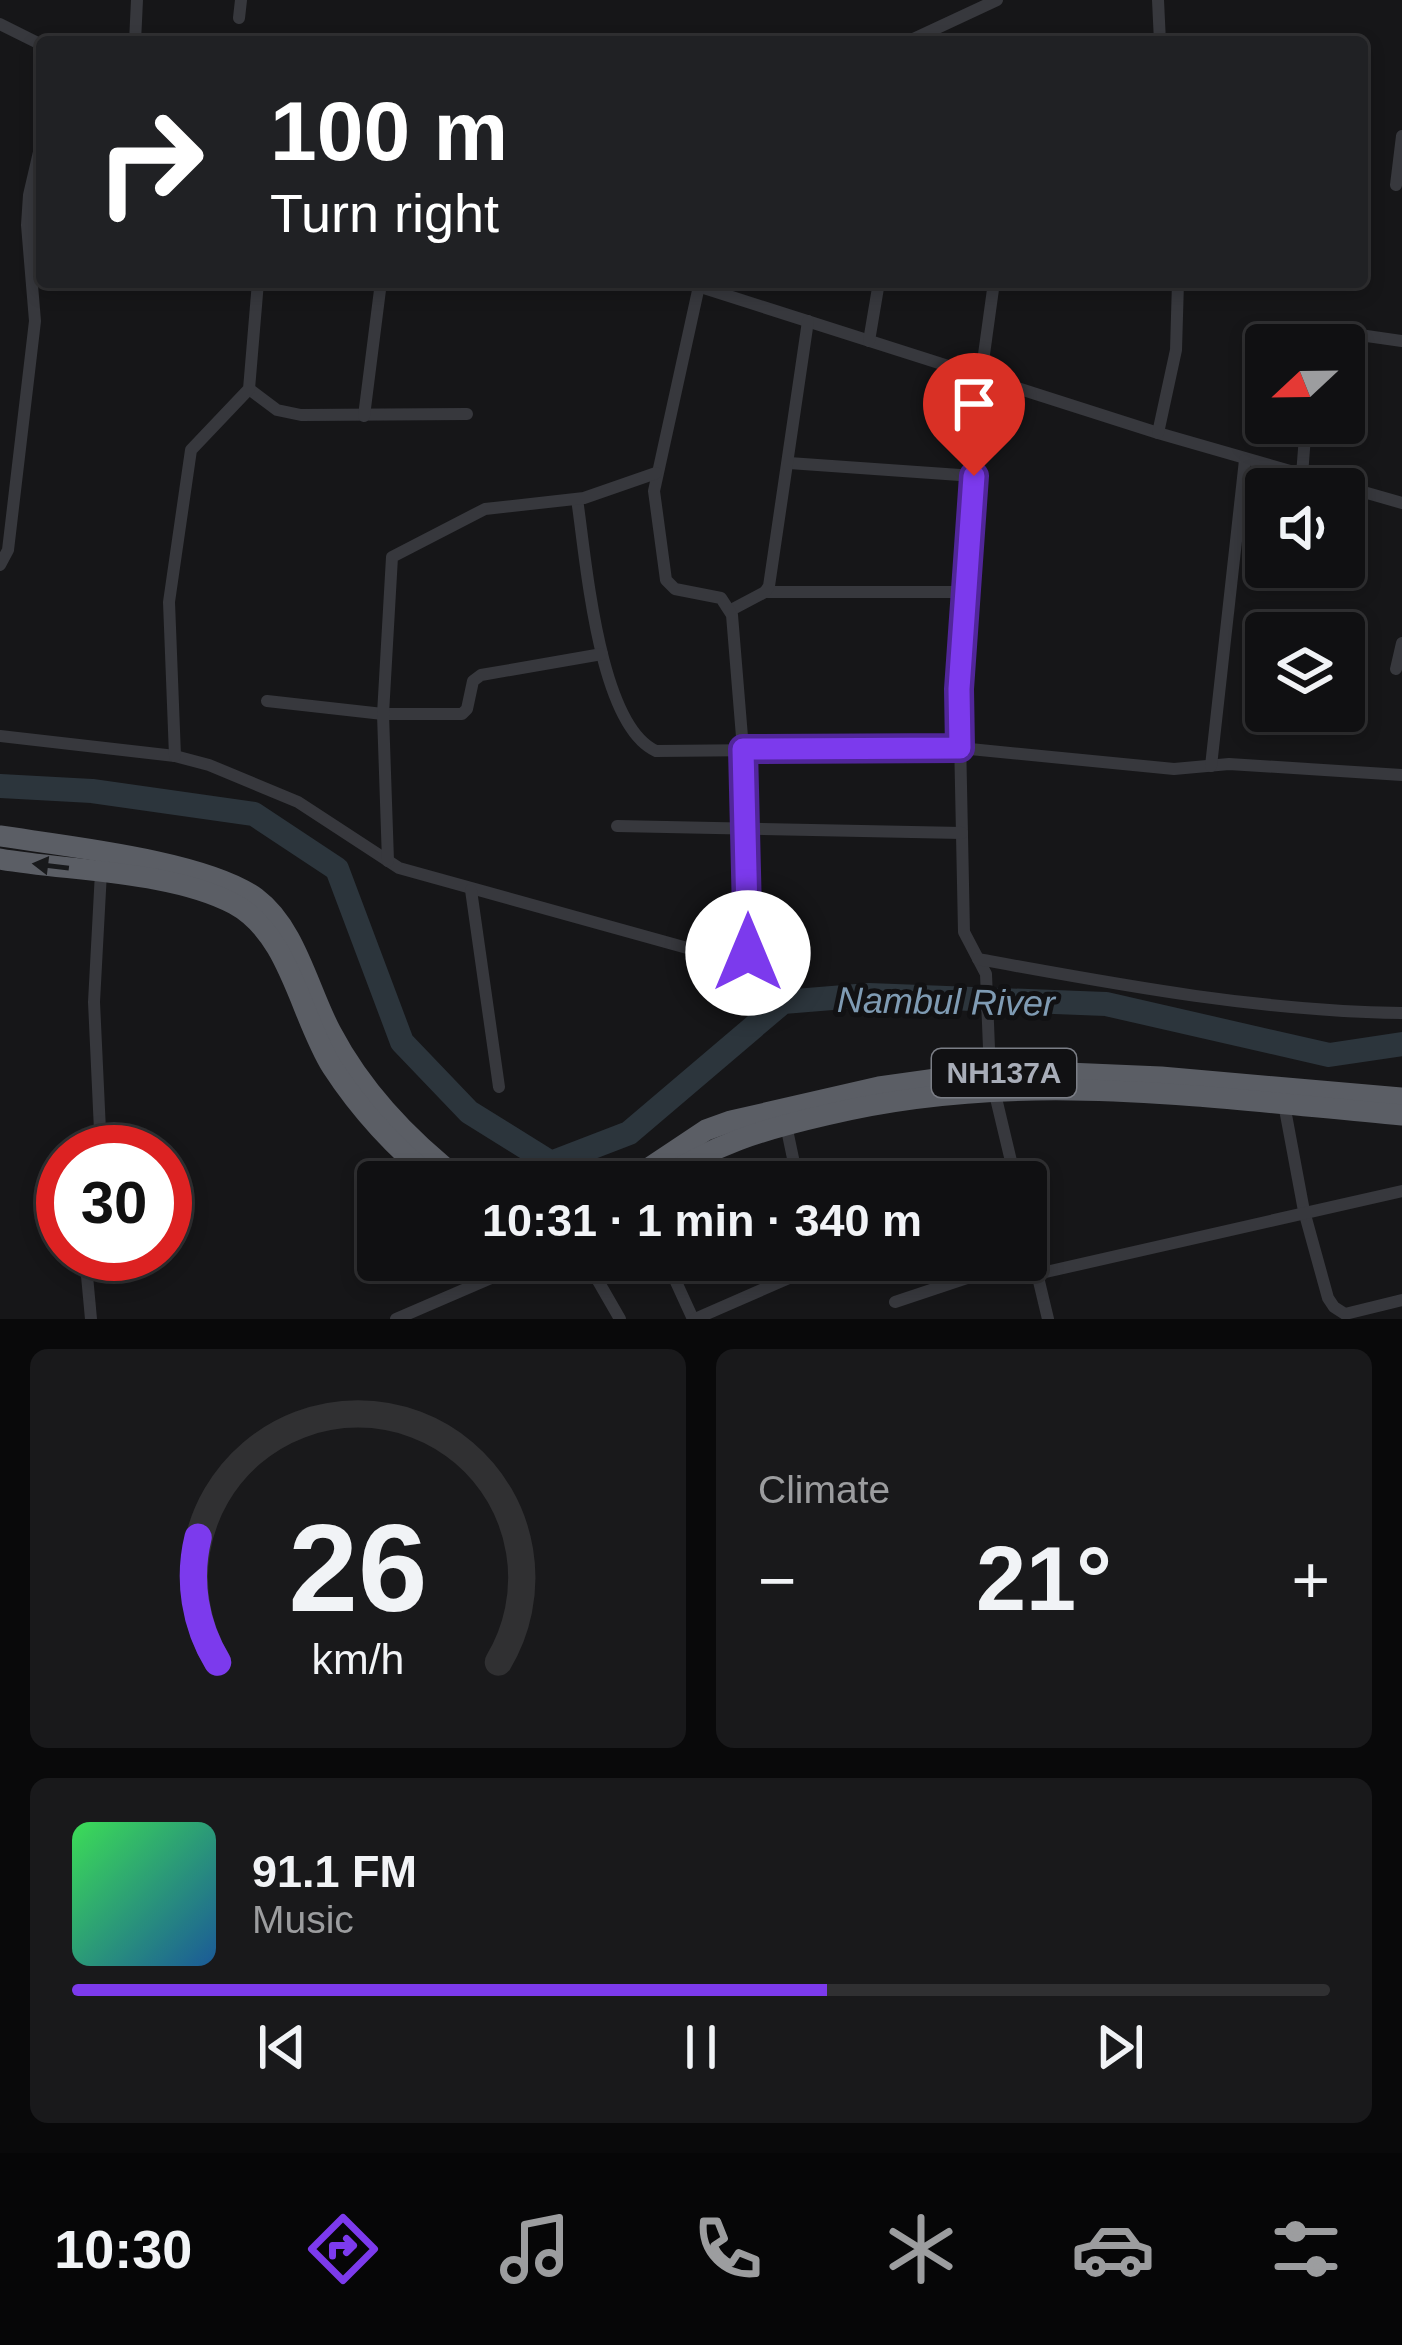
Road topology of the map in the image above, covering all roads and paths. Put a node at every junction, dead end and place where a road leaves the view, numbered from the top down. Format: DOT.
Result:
graph roads {
  1 [pos="137,0"];
  2 [pos="241,0"];
  3 [pos="997,0"];
  4 [pos="1158,0"];
  5 [pos="239,18"];
  6 [pos="0,24"];
  7 [pos="135,36"];
  8 [pos="920,36"];
  9 [pos="1160,36"];
  10 [pos="36,43"];
  11 [pos="1402,136"];
  12 [pos="36,174"];
  13 [pos="1396,185"];
  14 [pos="257,288"];
  15 [pos="380,288"];
  16 [pos="691,288"];
  17 [pos="705,288"];
  18 [pos="878,288"];
  19 [pos="993,288"];
  20 [pos="1178,288"];
  21 [pos="808,321"];
  22 [pos="1365,336"];
  23 [pos="869,341"];
  24 [pos="1402,341"];
  25 [pos="981,376"];
  26 [pos="249,389"];
  27 [pos="467,413"];
  28 [pos="364,416"];
  29 [pos="1158,433"];
  30 [pos="1245,460"];
  31 [pos="789,463"];
  32 [pos="1275,468"];
  33 [pos="656,473"];
  34 [pos="974,476"];
  35 [pos="1365,493"];
  36 [pos="577,499"];
  37 [pos="1402,503"];
  38 [pos="0,565"];
  39 [pos="765,592"];
  40 [pos="966,592"];
  41 [pos="730,610"];
  42 [pos="1402,643"];
  43 [pos="602,654"];
  44 [pos="1396,669"];
  45 [pos="267,701"];
  46 [pos="383,714"];
  47 [pos="0,736"];
  48 [pos="960,748"];
  49 [pos="743,749"];
  50 [pos="176,756"];
  51 [pos="1211,766"];
  52 [pos="1402,776"];
  53 [pos="617,826"];
  54 [pos="747,831"];
  55 [pos="962,833"];
  56 [pos="0,836"];
  57 [pos="0,859"];
  58 [pos="388,861"];
  59 [pos="100,872"];
  60 [pos="471,890"];
  61 [pos="978,959"];
  62 [pos="1402,1013"];
  63 [pos="993,1081"];
  64 [pos="499,1087"];
  65 [pos="1402,1098"];
  66 [pos="1284,1104"];
  67 [pos="1402,1115"];
  68 [pos="786,1124"];
  69 [pos="100,1125"];
  70 [pos="414,1161"];
  71 [pos="436,1161"];
  72 [pos="658,1161"];
  73 [pos="691,1161"];
  74 [pos="794,1161"];
  75 [pos="1011,1161"];
  76 [pos="1402,1191"];
  77 [pos="1304,1211"];
  78 [pos="1047,1272"];
  79 [pos="88,1281"];
  80 [pos="484,1281"];
  81 [pos="598,1281"];
  82 [pos="677,1281"];
  83 [pos="783,1281"];
  84 [pos="958,1281"];
  85 [pos="1039,1281"];
  86 [pos="1402,1300"];
  87 [pos="895,1302"];
  88 [pos="91,1319"];
  89 [pos="396,1319"];
  90 [pos="620,1319"];
  91 [pos="694,1319"];
  92 [pos="1048,1319"];
  1 -- 7 [label="street"];
  2 -- 5 [label="street"];
  3 -- 8 [label="street"];
  4 -- 9 [label="street"];
  6 -- 10 [label="street"];
  11 -- 13 [label="street"];
  12 -- 38 [label="street"];
  14 -- 26 [label="street"];
  15 -- 28 [label="street"];
  16 -- 33 [label="street"];
  17 -- 21 [label="street"];
  18 -- 23 [label="street"];
  19 -- 25 [label="street"];
  20 -- 29 [label="street"];
  21 -- 23 [label="street"];
  21 -- 31 [label="street"];
  22 -- 24 [label="street"];
  23 -- 25 [label="street"];
  25 -- 29 [label="street"];
  25 -- 34 [label="street"];
  26 -- 28 [label="street"];
  26 -- 50 [label="street"];
  27 -- 28 [label="street"];
  29 -- 30 [label="street"];
  30 -- 32 [label="street"];
  30 -- 51 [label="street"];
  31 -- 34 [label="street"];
  31 -- 39 [label="street"];
  33 -- 36 [label="street"];
  33 -- 41 [label="street"];
  34 -- 40 [label="street"];
  35 -- 37 [label="street"];
  36 -- 43 [label="street"];
  36 -- 46 [label="street"];
  39 -- 40 [label="street"];
  39 -- 41 [label="street"];
  40 -- 48 [label="street"];
  41 -- 49 [label="street"];
  42 -- 44 [label="street"];
  43 -- 46 [label="street"];
  43 -- 49 [label="street"];
  45 -- 46 [label="street"];
  46 -- 58 [label="street"];
  47 -- 50 [label="street"];
  48 -- 49 [label="street"];
  48 -- 51 [label="street"];
  48 -- 55 [label="street"];
  49 -- 54 [label="street"];
  50 -- 58 [label="street"];
  51 -- 52 [label="street"];
  53 -- 54 [label="street"];
  54 -- 55 [label="street"];
  54 -- 60 [label="street"];
  55 -- 61 [label="street"];
  56 -- 71 [label="highway"];
  59 -- 57 [label="highway, one-way"];
  58 -- 60 [label="street"];
  59 -- 69 [label="street"];
  59 -- 70 [label="highway"];
  60 -- 64 [label="street"];
  61 -- 62 [label="street"];
  61 -- 63 [label="street"];
  63 -- 65 [label="highway, NH137A"];
  63 -- 66 [label="highway, NH137A"];
  63 -- 68 [label="highway, NH137A"];
  63 -- 72 [label="highway, NH137A"];
  63 -- 75 [label="street"];
  66 -- 67 [label="highway, NH137A"];
  66 -- 77 [label="street"];
  68 -- 73 [label="highway, NH137A"];
  68 -- 74 [label="street"];
  76 -- 77 [label="street"];
  77 -- 78 [label="street"];
  77 -- 86 [label="street"];
  79 -- 88 [label="street"];
  80 -- 89 [label="street"];
  81 -- 90 [label="street"];
  82 -- 91 [label="street"];
  83 -- 91 [label="street"];
  84 -- 87 [label="street"];
  85 -- 92 [label="street"];
}
